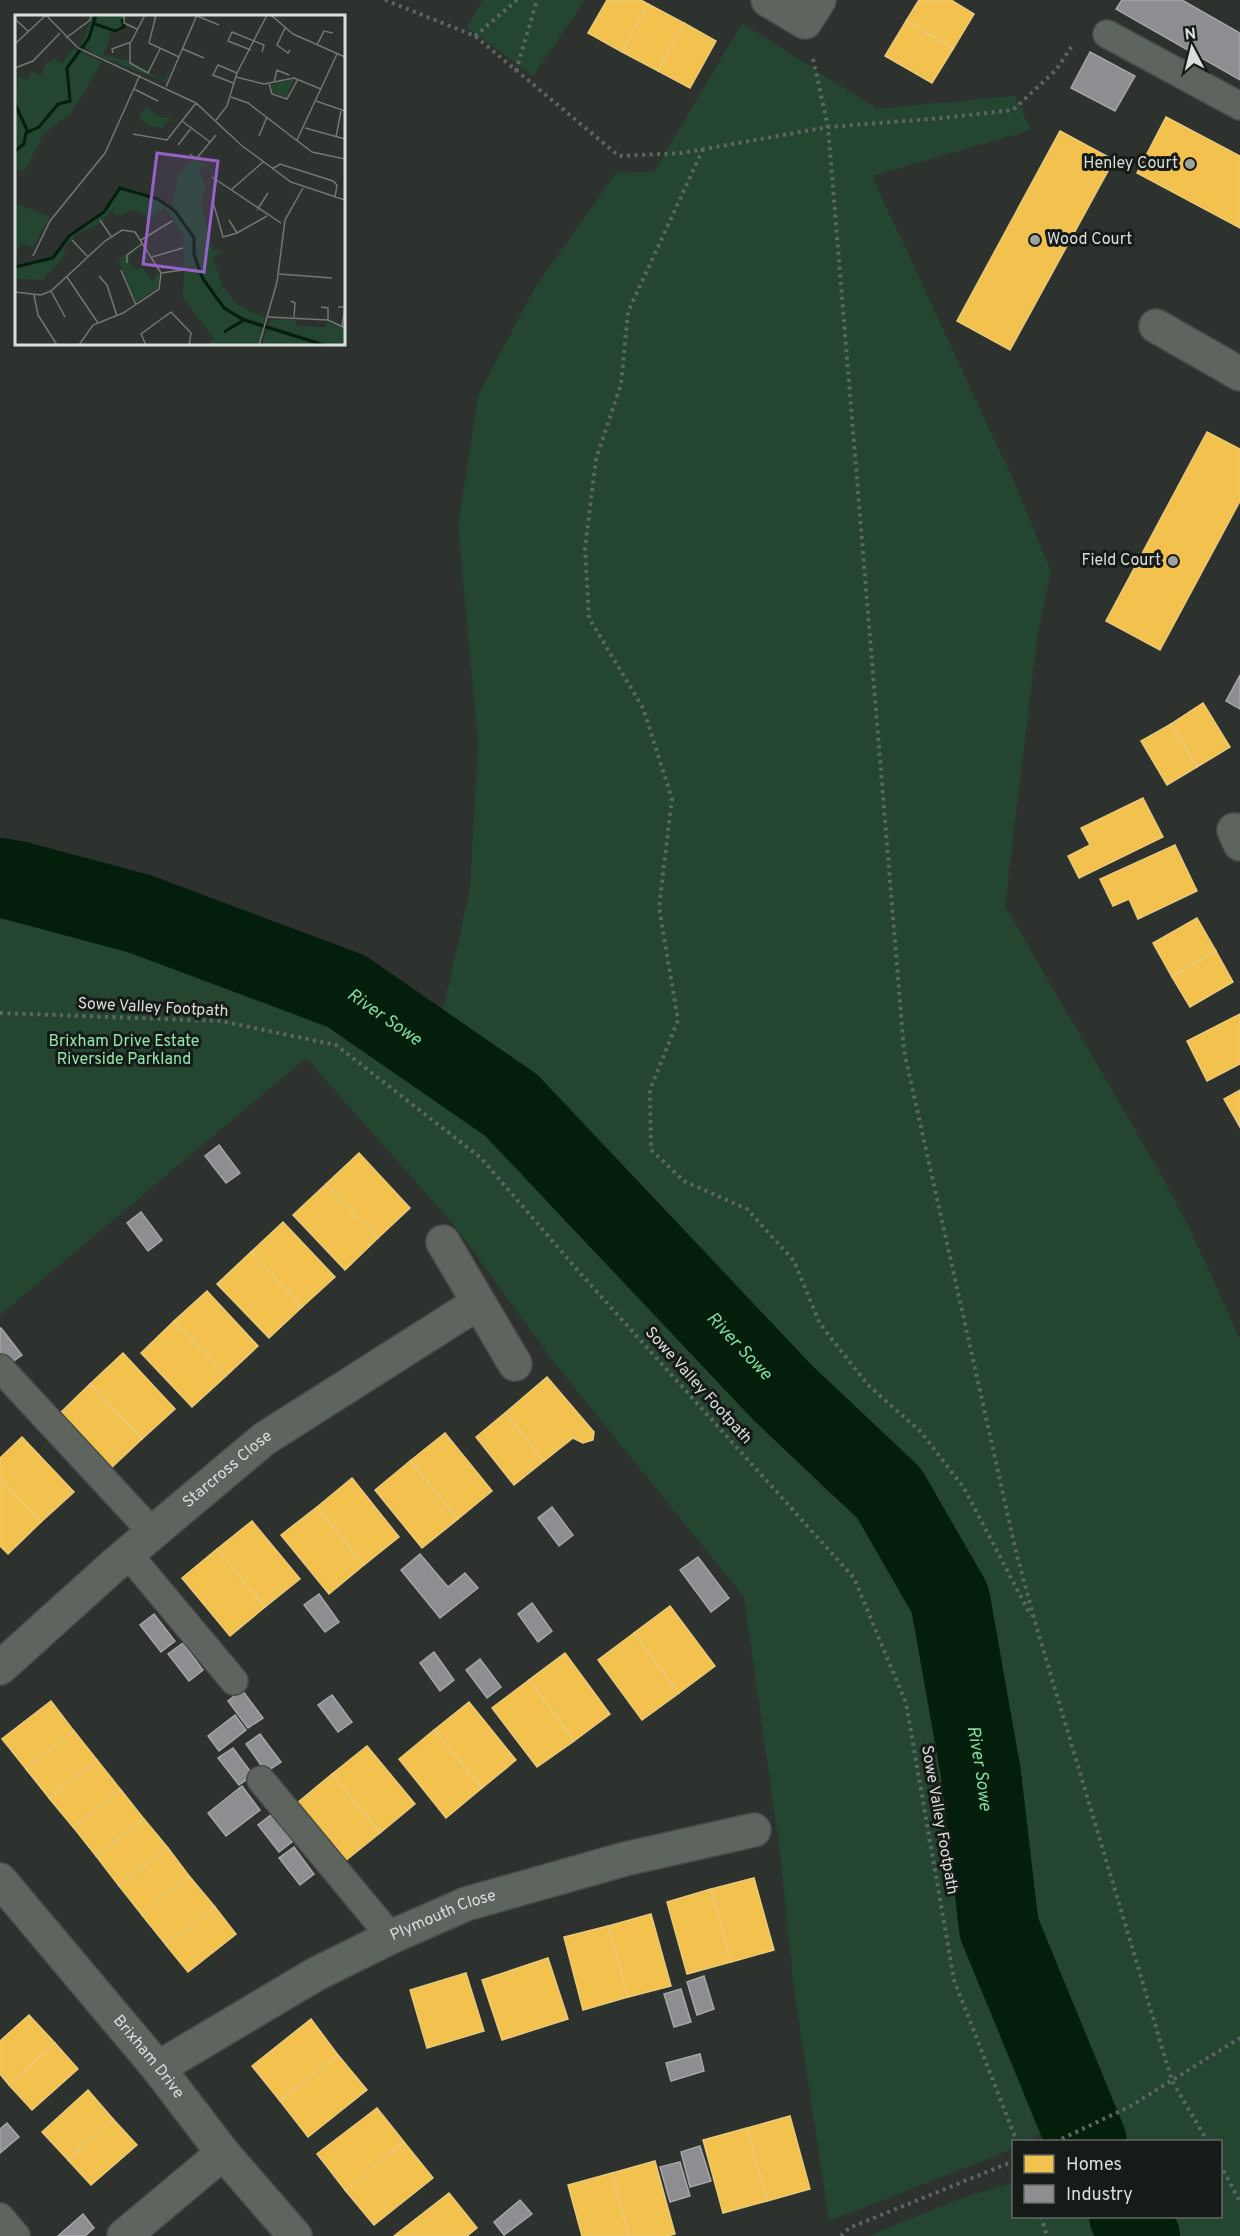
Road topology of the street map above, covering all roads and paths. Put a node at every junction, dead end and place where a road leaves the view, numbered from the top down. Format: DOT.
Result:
graph roads {
  1 [pos="385,0"];
  2 [pos="517,0"];
  3 [pos="537,0"];
  4 [pos="768,0"];
  5 [pos="812,11"];
  6 [pos="1107,34"];
  7 [pos="475,36"];
  8 [pos="1076,40"];
  9 [pos="516,71"];
  10 [pos="1240,105"];
  11 [pos="828,127"];
  12 [pos="703,149"];
  13 [pos="1156,326"];
  14 [pos="1240,374"];
  15 [pos="0,1013"];
  16 [pos="443,1242"];
  17 [pos="478,1303"];
  18 [pos="514,1364"];
  19 [pos="0,1368"];
  20 [pos="153,1533"];
  21 [pos="128,1554"];
  22 [pos="1035,1622"];
  23 [pos="0,1668"];
  24 [pos="234,1681"];
  25 [pos="261,1780"];
  26 [pos="754,1830"];
  27 [pos="0,1880"];
  28 [pos="391,1937"];
  29 [pos="1240,2038"];
  30 [pos="158,2068"];
  31 [pos="1172,2081"];
  32 [pos="1016,2140"];
  33 [pos="1059,2140"];
  34 [pos="1207,2140"];
  35 [pos="223,2153"];
  36 [pos="1012,2162"];
  37 [pos="1222,2166"];
  38 [pos="1240,2202"];
  39 [pos="0,2217"];
  40 [pos="1041,2218"];
  41 [pos="16,2236"];
  42 [pos="124,2236"];
  43 [pos="295,2236"];
  44 [pos="841,2236"];
  45 [pos="1047,2236"];
  1 -- 7 [label="path"];
  2 -- 7 [label="path"];
  3 -- 9 [label="path"];
  4 -- 5 [label="street"];
  5 -- 11 [label="path"];
  6 -- 10 [label="lane"];
  7 -- 9 [label="path"];
  8 -- 11 [label="path"];
  9 -- 12 [label="path"];
  11 -- 12 [label="path"];
  11 -- 22 [label="path"];
  12 -- 22 [label="path"];
  13 -- 14 [label="street"];
  15 -- 32 [label="path, Sowe Valley Footpath"];
  16 -- 17 [label="street"];
  17 -- 18 [label="street"];
  17 -- 20 [label="street, Starcross Close"];
  19 -- 20 [label="lane"];
  20 -- 21 [label="street, Starcross Close"];
  21 -- 23 [label="street, Starcross Close"];
  21 -- 24 [label="lane"];
  22 -- 31 [label="path"];
  25 -- 28 [label="lane"];
  26 -- 28 [label="street, Plymouth Close"];
  27 -- 30 [label="street, Brixham Drive"];
  28 -- 30 [label="street, Plymouth Close"];
  29 -- 31 [label="path"];
  30 -- 35 [label="street, Brixham Drive"];
  31 -- 33 [label="path"];
  31 -- 34 [label="path"];
  35 -- 42 [label="street"];
  35 -- 43 [label="street, Brixham Drive"];
  36 -- 44 [label="path"];
  37 -- 38 [label="path"];
  39 -- 41 [label="lane"];
  40 -- 45 [label="path"];
}
